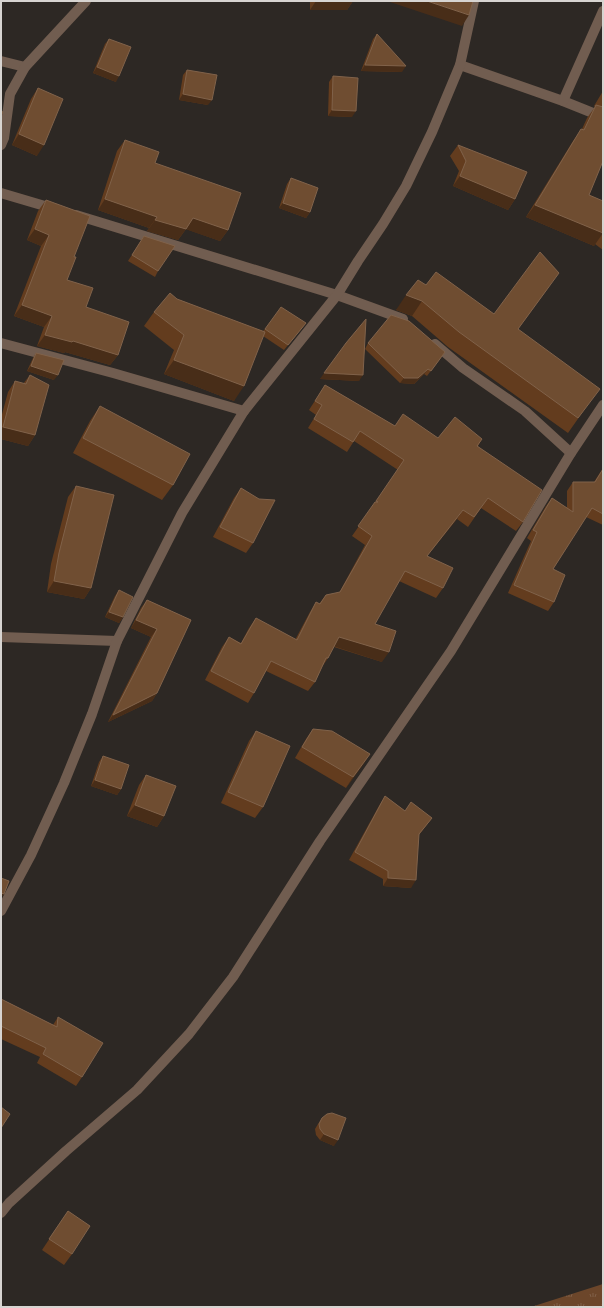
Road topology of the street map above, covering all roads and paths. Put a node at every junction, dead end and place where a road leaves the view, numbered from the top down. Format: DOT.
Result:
graph roads {
  1 [pos="86,1"];
  2 [pos="474,1"];
  3 [pos="603,11"];
  4 [pos="1,61"];
  5 [pos="460,65"];
  6 [pos="25,67"];
  7 [pos="563,101"];
  8 [pos="603,117"];
  9 [pos="1,145"];
  10 [pos="1,193"];
  11 [pos="337,295"];
  12 [pos="413,326"];
  13 [pos="430,340"];
  14 [pos="1,343"];
  15 [pos="603,405"];
  16 [pos="244,411"];
  17 [pos="570,453"];
  18 [pos="1,637"];
  19 [pos="117,641"];
  20 [pos="1,911"];
  21 [pos="1,1213"];
  1 -- 6 [label="street"];
  2 -- 5 [label="street"];
  3 -- 7 [label="street"];
  4 -- 6 [label="street"];
  5 -- 7 [label="street"];
  5 -- 11 [label="street"];
  6 -- 9 [label="street"];
  7 -- 8 [label="street"];
  10 -- 11 [label="street"];
  11 -- 12 [label="street"];
  11 -- 16 [label="street"];
  13 -- 17 [label="street"];
  14 -- 16 [label="street"];
  15 -- 17 [label="street"];
  16 -- 19 [label="street"];
  17 -- 21 [label="street"];
  18 -- 19 [label="street"];
  19 -- 20 [label="street"];
}
